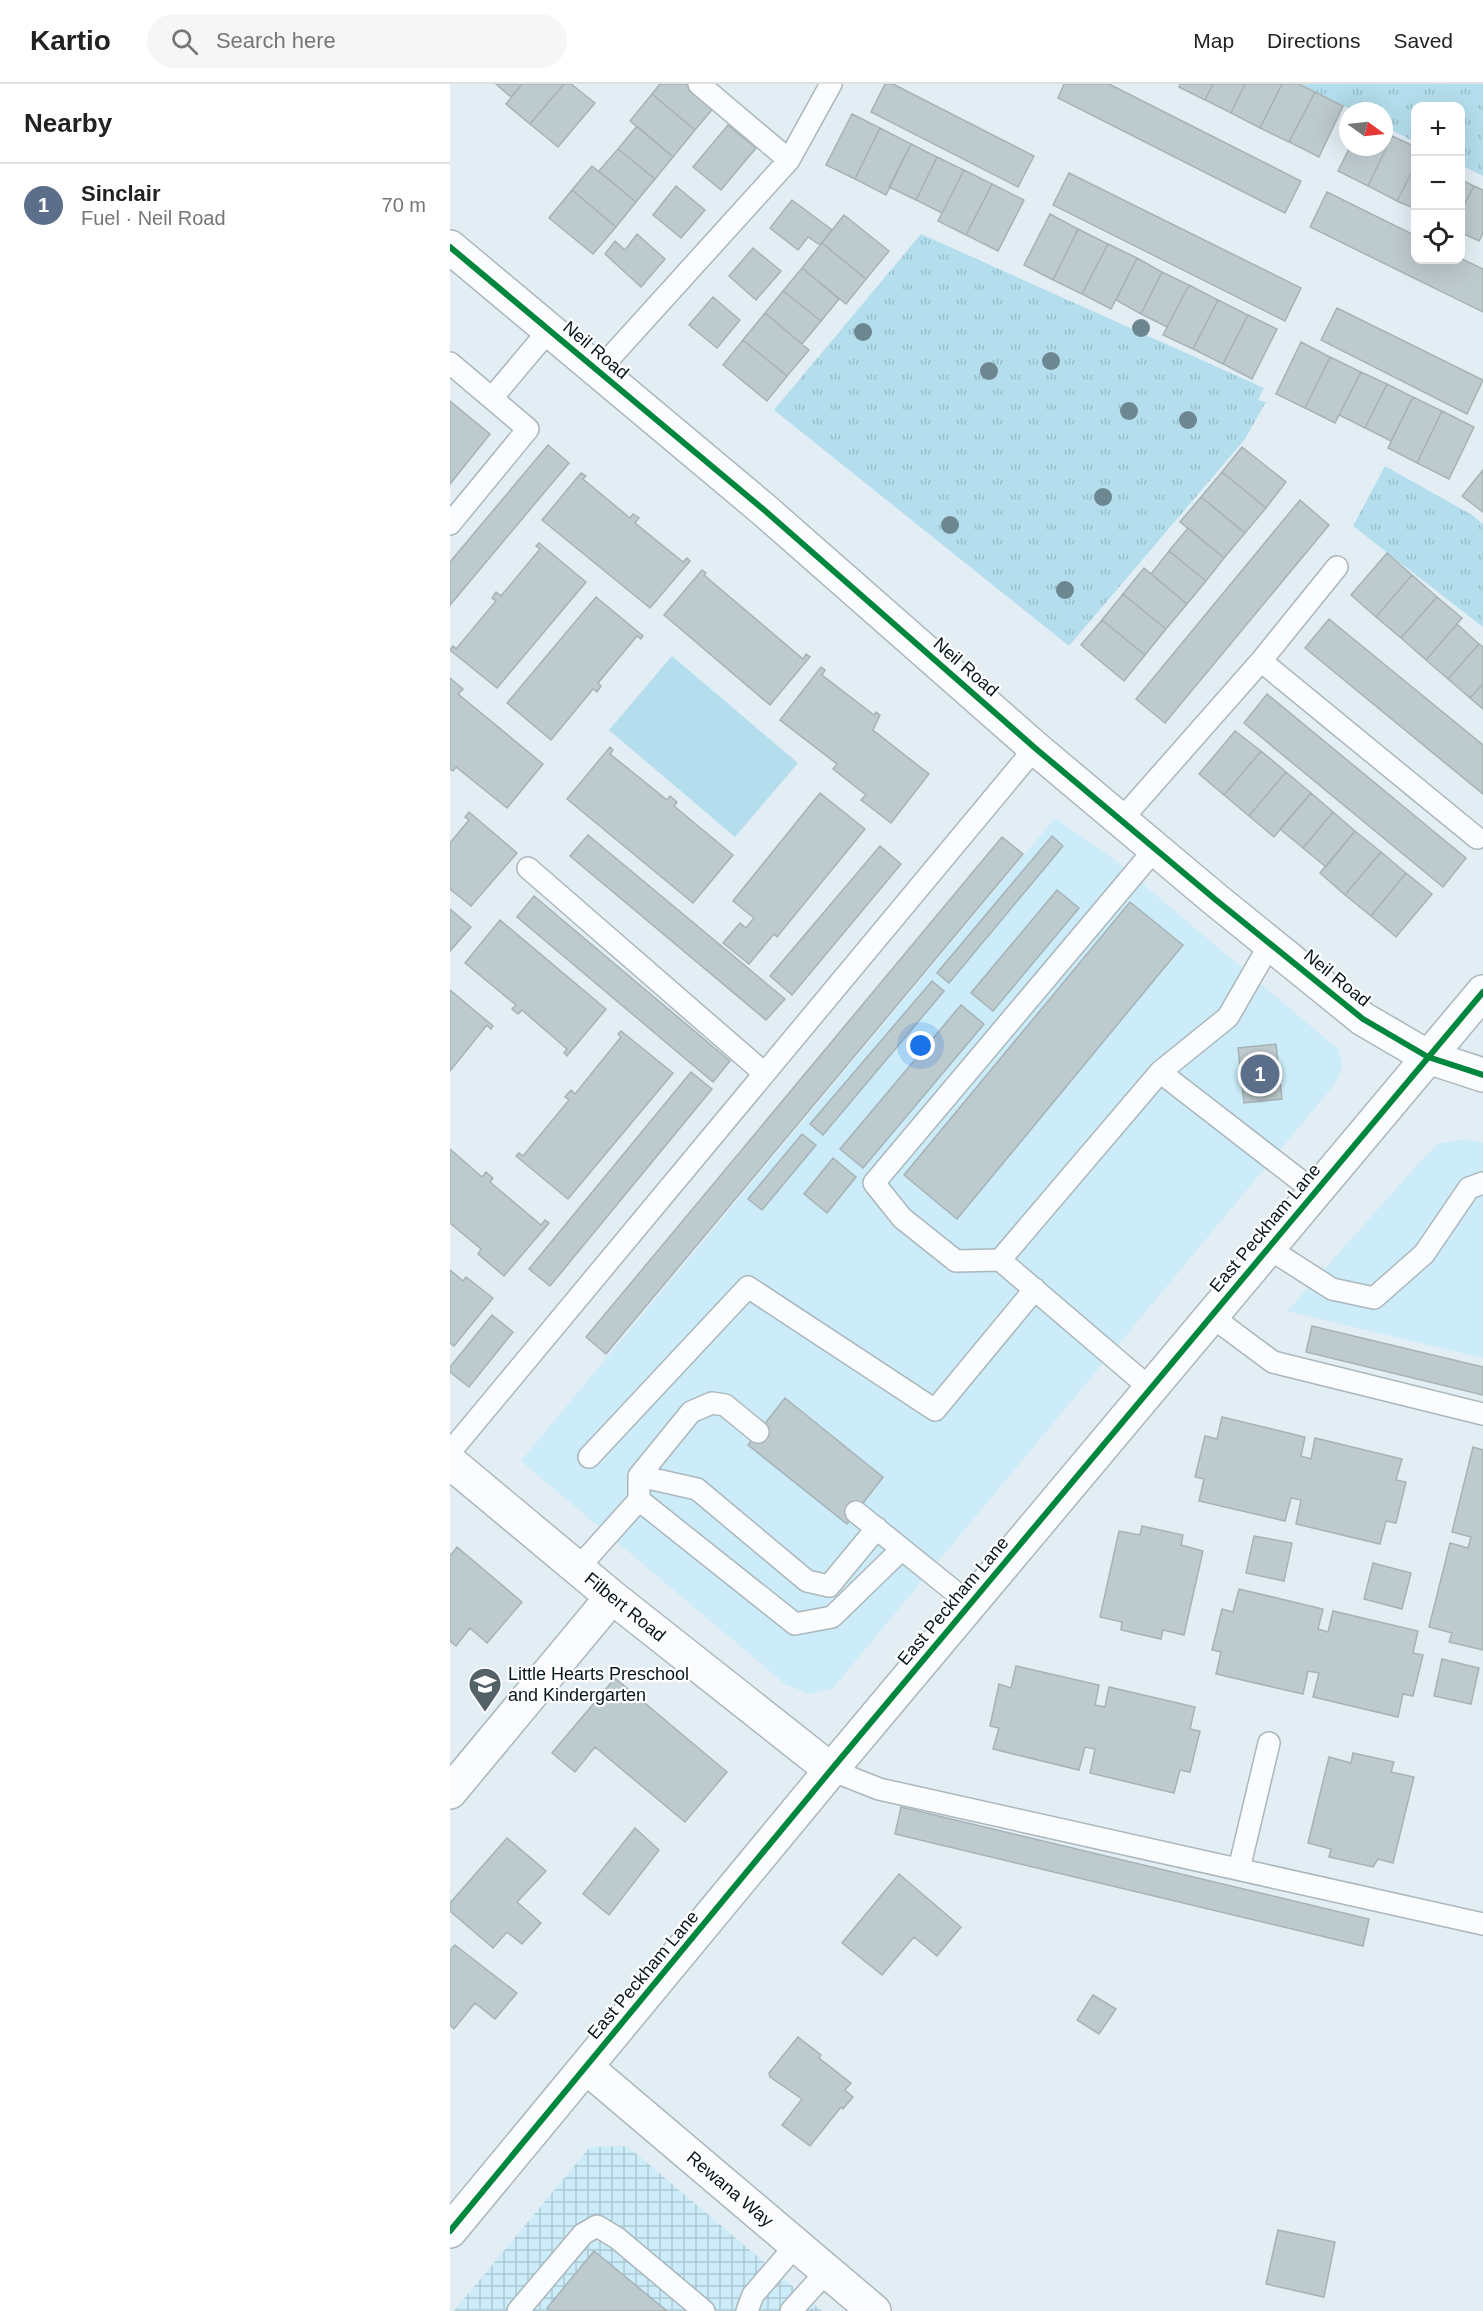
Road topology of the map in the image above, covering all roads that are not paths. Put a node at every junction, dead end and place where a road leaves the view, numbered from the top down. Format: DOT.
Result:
graph roads {
  1 [pos="699,84"];
  2 [pos="831,84"];
  3 [pos="789,160"];
  4 [pos="450,247"];
  5 [pos="549,330"];
  6 [pos="450,363"];
  7 [pos="598,371"];
  8 [pos="492,398"];
  9 [pos="450,524"];
  10 [pos="1337,567"];
  11 [pos="1261,661"];
  12 [pos="1035,748"];
  13 [pos="1121,820"];
  14 [pos="1477,838"];
  15 [pos="1155,849"];
  16 [pos="528,868"];
  17 [pos="1270,944"];
  18 [pos="1483,992"];
  19 [pos="1428,1057"];
  20 [pos="1160,1072"];
  21 [pos="764,1073"];
  22 [pos="1483,1075"];
  23 [pos="1483,1183"];
  24 [pos="1315,1192"];
  25 [pos="1268,1248"];
  26 [pos="1000,1260"];
  27 [pos="1035,1290"];
  28 [pos="1211,1316"];
  29 [pos="1151,1389"];
  30 [pos="1483,1414"];
  31 [pos="758,1432"];
  32 [pos="450,1452"];
  33 [pos="590,1457"];
  34 [pos="450,1462"];
  35 [pos="639,1476"];
  36 [pos="639,1500"];
  37 [pos="856,1512"];
  38 [pos="877,1528"];
  39 [pos="902,1549"];
  40 [pos="578,1568"];
  41 [pos="612,1597"];
  42 [pos="970,1604"];
  43 [pos="1269,1743"];
  44 [pos="831,1770"];
  45 [pos="450,1792"];
  46 [pos="1239,1869"];
  47 [pos="1483,1924"];
  48 [pos="586,2067"];
  49 [pos="450,2231"];
  50 [pos="796,2245"];
  51 [pos="827,2271"];
  52 [pos="518,2311"];
  53 [pos="704,2311"];
  54 [pos="747,2311"];
  55 [pos="791,2311"];
  56 [pos="874,2311"];
  1 -- 3 [label="lane"];
  2 -- 3 [label="lane"];
  3 -- 7 [label="lane"];
  4 -- 5 [label="street, Neil Road"];
  5 -- 7 [label="street, Neil Road"];
  5 -- 8 [label="lane"];
  6 -- 8 [label="lane"];
  7 -- 12 [label="street, Neil Road"];
  8 -- 9 [label="lane"];
  10 -- 11 [label="lane"];
  11 -- 13 [label="lane"];
  11 -- 14 [label="lane"];
  12 -- 13 [label="street, Neil Road"];
  12 -- 21 [label="lane"];
  13 -- 15 [label="street, Neil Road"];
  15 -- 17 [label="street, Neil Road"];
  15 -- 26 [label="lane"];
  16 -- 21 [label="lane"];
  17 -- 19 [label="street, Neil Road"];
  17 -- 20 [label="lane"];
  18 -- 19 [label="street, East Peckham Lane"];
  19 -- 22 [label="street, Neil Road"];
  19 -- 24 [label="street, East Peckham Lane"];
  20 -- 24 [label="lane"];
  20 -- 26 [label="lane"];
  21 -- 32 [label="lane"];
  23 -- 25 [label="lane"];
  24 -- 25 [label="street, East Peckham Lane"];
  25 -- 28 [label="street, East Peckham Lane"];
  26 -- 27 [label="lane"];
  27 -- 29 [label="lane"];
  27 -- 33 [label="lane"];
  28 -- 29 [label="street, East Peckham Lane"];
  28 -- 30 [label="lane"];
  29 -- 42 [label="street, East Peckham Lane"];
  31 -- 35 [label="lane"];
  34 -- 40 [label="street, Filbert Road"];
  35 -- 36 [label="lane"];
  35 -- 38 [label="lane"];
  36 -- 39 [label="lane"];
  36 -- 40 [label="lane"];
  37 -- 38 [label="lane"];
  38 -- 39 [label="lane"];
  39 -- 42 [label="lane"];
  40 -- 41 [label="street, Filbert Road"];
  41 -- 44 [label="street, Filbert Road"];
  41 -- 45 [label="street"];
  42 -- 44 [label="street, East Peckham Lane"];
  43 -- 46 [label="lane"];
  44 -- 46 [label="lane"];
  44 -- 48 [label="street, East Peckham Lane"];
  46 -- 47 [label="lane"];
  48 -- 49 [label="street, East Peckham Lane"];
  48 -- 50 [label="street, Rewana Way"];
  50 -- 51 [label="street, Rewana Way"];
  50 -- 54 [label="lane"];
  51 -- 55 [label="lane"];
  51 -- 56 [label="street, Rewana Way"];
  52 -- 53 [label="lane"];
}
